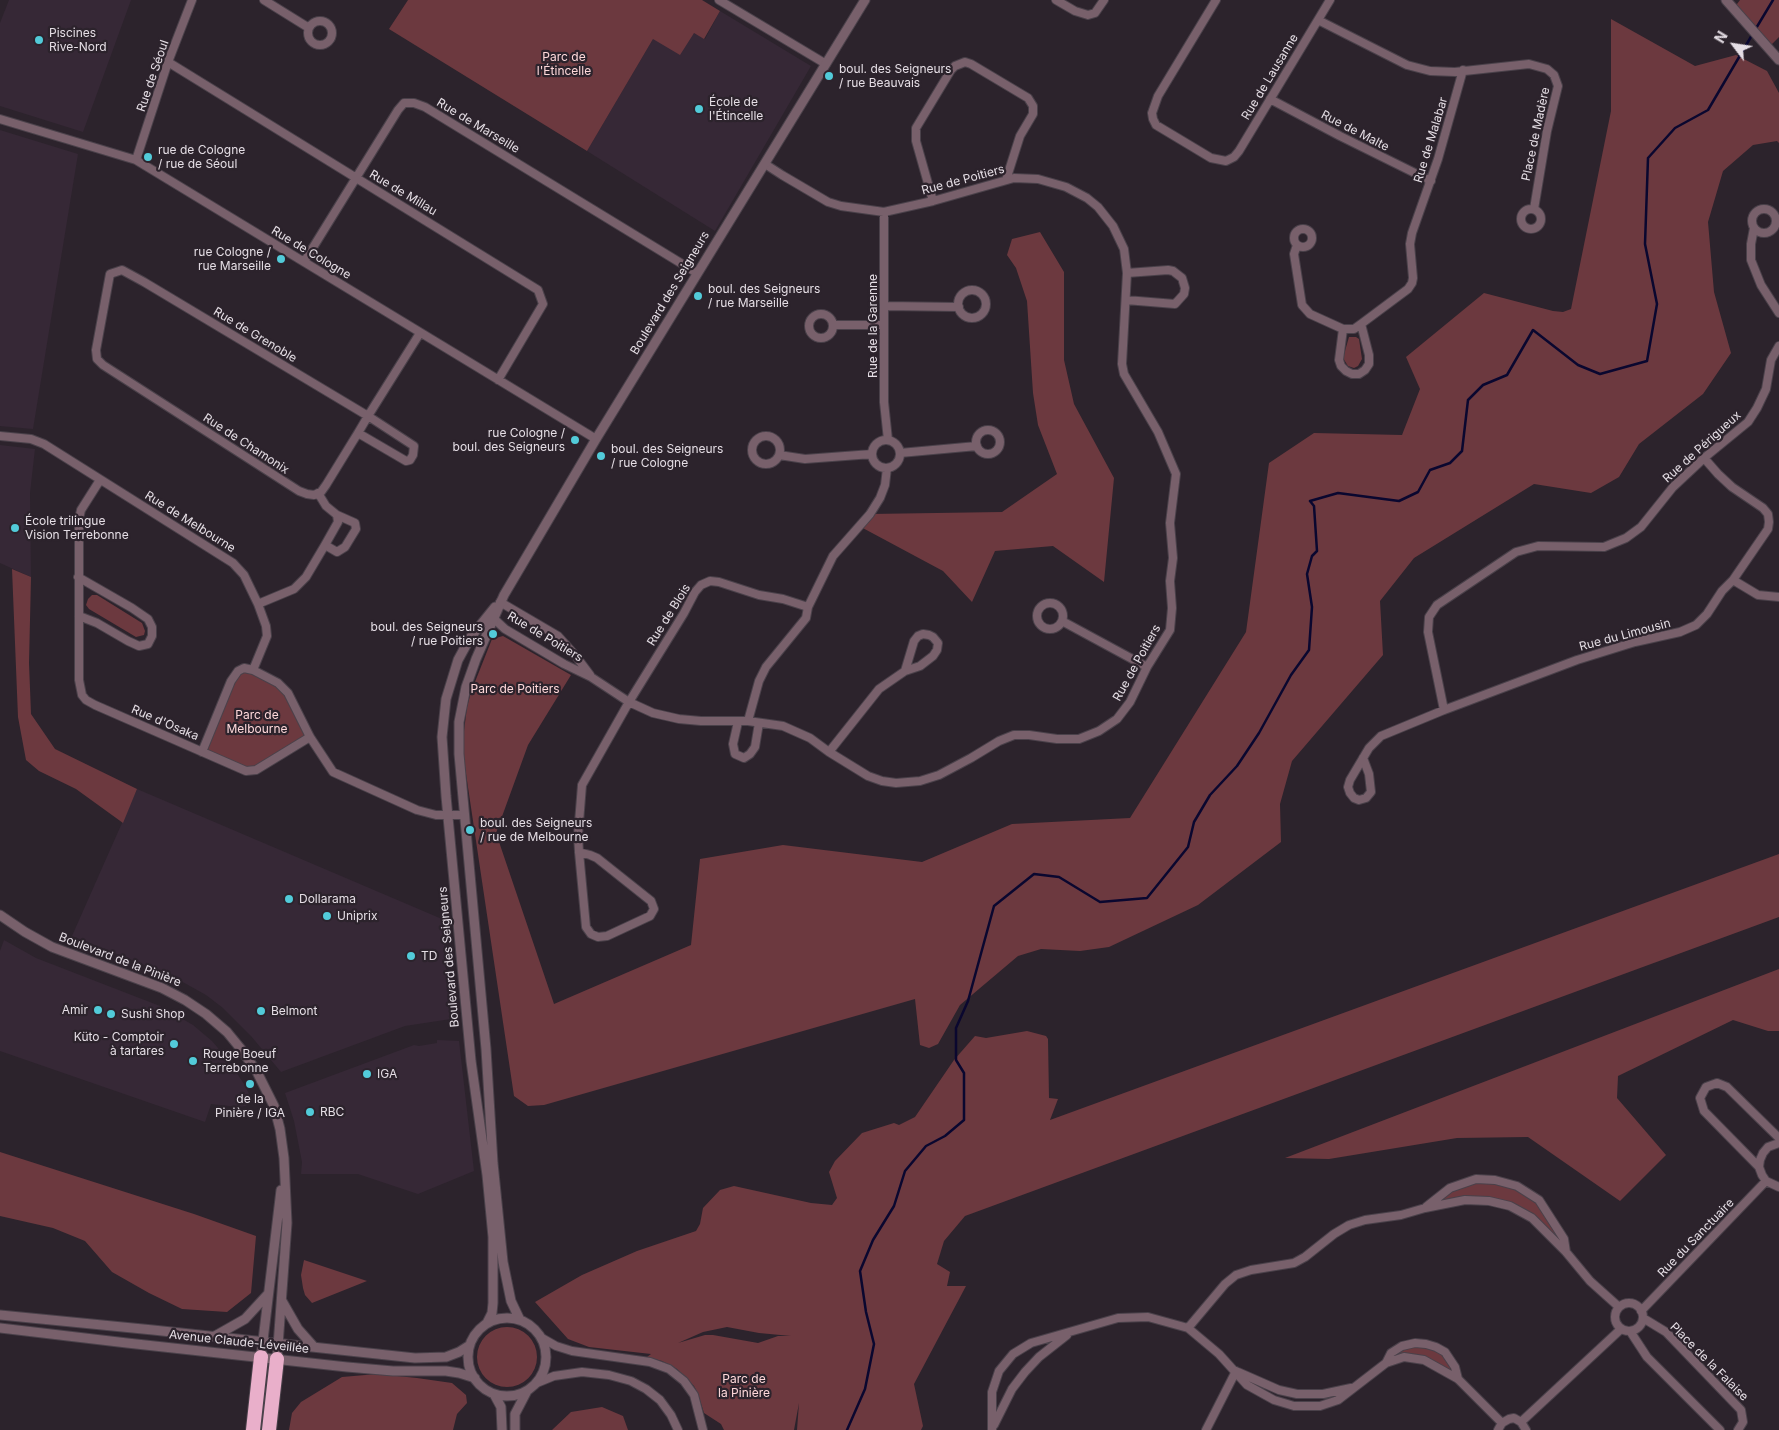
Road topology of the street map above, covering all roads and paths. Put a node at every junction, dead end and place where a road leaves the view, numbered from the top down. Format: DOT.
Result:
graph roads {
  1 [pos="192,0"];
  2 [pos="264,0"];
  3 [pos="865,0"];
  4 [pos="1056,0"];
  5 [pos="1104,0"];
  6 [pos="1216,0"];
  7 [pos="1330,0"];
  8 [pos="1726,0"];
  9 [pos="724,1"];
  10 [pos="1318,20"];
  11 [pos="309,28"];
  12 [pos="1779,60"];
  13 [pos="168,62"];
  14 [pos="826,64"];
  15 [pos="1463,70"];
  16 [pos="1270,99"];
  17 [pos="0,120"];
  18 [pos="136,160"];
  19 [pos="765,164"];
  20 [pos="355,178"];
  21 [pos="1006,180"];
  22 [pos="1431,181"];
  23 [pos="933,201"];
  24 [pos="1534,209"];
  25 [pos="884,212"];
  26 [pos="1754,228"];
  27 [pos="1297,245"];
  28 [pos="304,262"];
  29 [pos="1127,273"];
  30 [pos="131,274"];
  31 [pos="697,274"];
  32 [pos="1126,300"];
  33 [pos="884,306"];
  34 [pos="959,307"];
  35 [pos="1779,313"];
  36 [pos="1361,324"];
  37 [pos="833,325"];
  38 [pos="884,325"];
  39 [pos="1343,328"];
  40 [pos="420,333"];
  41 [pos="1779,346"];
  42 [pos="498,380"];
  43 [pos="368,416"];
  44 [pos="358,432"];
  45 [pos="0,436"];
  46 [pos="596,439"];
  47 [pos="888,440"];
  48 [pos="976,446"];
  49 [pos="900,453"];
  50 [pos="872,454"];
  51 [pos="779,455"];
  52 [pos="1704,458"];
  53 [pos="887,468"];
  54 [pos="100,480"];
  55 [pos="318,494"];
  56 [pos="337,515"];
  57 [pos="325,545"];
  58 [pos="78,577"];
  59 [pos="1733,580"];
  60 [pos="1779,597"];
  61 [pos="500,602"];
  62 [pos="258,604"];
  63 [pos="808,607"];
  64 [pos="79,616"];
  65 [pos="491,617"];
  66 [pos="1062,622"];
  67 [pos="1146,667"];
  68 [pos="253,670"];
  69 [pos="905,671"];
  70 [pos="591,677"];
  71 [pos="629,702"];
  72 [pos="1444,710"];
  73 [pos="748,721"];
  74 [pos="738,722"];
  75 [pos="760,723"];
  76 [pos="310,737"];
  77 [pos="202,752"];
  78 [pos="829,752"];
  79 [pos="1363,758"];
  80 [pos="448,815"];
  81 [pos="464,815"];
  82 [pos="579,852"];
  83 [pos="0,915"];
  84 [pos="1779,1138"];
  85 [pos="1779,1142"];
  86 [pos="284,1168"];
  87 [pos="1759,1168"];
  88 [pos="1766,1181"];
  89 [pos="1779,1187"];
  90 [pos="1424,1208"];
  91 [pos="1566,1252"];
  92 [pos="268,1294"];
  93 [pos="282,1301"];
  94 [pos="1619,1307"];
  95 [pos="0,1315"];
  96 [pos="1642,1315"];
  97 [pos="520,1320"];
  98 [pos="487,1323"];
  99 [pos="0,1328"];
  100 [pos="1188,1328"];
  101 [pos="1621,1329"];
  102 [pos="1630,1331"];
  103 [pos="1071,1332"];
  104 [pos="215,1336"];
  105 [pos="542,1338"];
  106 [pos="263,1342"];
  107 [pos="278,1343"];
  108 [pos="470,1345"];
  109 [pos="314,1347"];
  110 [pos="261,1357"];
  111 [pos="276,1359"];
  112 [pos="1386,1363"];
  113 [pos="1236,1371"];
  114 [pos="474,1378"];
  115 [pos="1458,1379"];
  116 [pos="537,1383"];
  117 [pos="1356,1387"];
  118 [pos="526,1391"];
  119 [pos="494,1394"];
  120 [pos="1522,1422"];
  121 [pos="1500,1426"];
  122 [pos="992,1428"];
  123 [pos="253,1430"];
  124 [pos="269,1430"];
  125 [pos="502,1430"];
  126 [pos="515,1430"];
  127 [pos="678,1430"];
  128 [pos="703,1430"];
  129 [pos="1206,1430"];
  130 [pos="1526,1430"];
  131 [pos="1720,1430"];
  132 [pos="1738,1430"];
  1 -- 13 [label="street, Rue de Séoul"];
  2 -- 11 [label="street"];
  3 -- 14 [label="street, Boulevard des Seigneurs"];
  4 -- 5 [label="street"];
  6 -- 16 [label="street, Rue de Lausanne"];
  7 -- 10 [label="street, Rue de Lausanne"];
  8 -- 12 [label="street"];
  9 -- 14 [label="street"];
  10 -- 15 [label="street, Place de Madère"];
  10 -- 16 [label="street, Rue de Lausanne"];
  13 -- 18 [label="street, Rue de Séoul"];
  13 -- 20 [label="street, Rue de Millau"];
  14 -- 19 [label="street, Boulevard des Seigneurs"];
  15 -- 22 [label="street, Rue de Malabar"];
  15 -- 24 [label="street, Place de Madère"];
  16 -- 22 [label="street, Rue de Malte"];
  17 -- 18 [label="street, Rue de Cologne"];
  18 -- 28 [label="street, Rue de Cologne"];
  19 -- 25 [label="street, Rue de Poitiers"];
  19 -- 31 [label="street, Boulevard des Seigneurs"];
  20 -- 28 [label="street, Rue de Marseille"];
  20 -- 31 [label="street, Rue de Marseille"];
  20 -- 42 [label="street, Rue de Millau"];
  21 -- 23 [label="street, Rue de Poitiers"];
  21 -- 23 [label="street"];
  21 -- 29 [label="street, Rue de Poitiers"];
  22 -- 36 [label="street, Rue de Malabar"];
  23 -- 25 [label="street, Rue de Poitiers"];
  25 -- 33 [label="street, Rue de la Garenne"];
  26 -- 35 [label="street"];
  27 -- 39 [label="street"];
  28 -- 40 [label="street, Rue de Cologne"];
  29 -- 32 [label="street, Rue de Poitiers"];
  29 -- 32 [label="street"];
  30 -- 43 [label="street, Rue de Grenoble"];
  30 -- 55 [label="street, Rue de Chamonix"];
  31 -- 46 [label="street, Boulevard des Seigneurs"];
  32 -- 67 [label="street, Rue de Poitiers"];
  33 -- 34 [label="street"];
  33 -- 38 [label="street, Rue de la Garenne"];
  36 -- 39 [label="street"];
  36 -- 39 [label="street"];
  37 -- 38 [label="street"];
  38 -- 47 [label="street, Rue de la Garenne"];
  40 -- 42 [label="street, Rue de Cologne"];
  40 -- 43 [label="street"];
  41 -- 52 [label="street, Rue de Périgueux"];
  42 -- 46 [label="street, Rue de Cologne"];
  43 -- 44 [label="street"];
  43 -- 44 [label="street, Rue de Grenoble"];
  44 -- 55 [label="street"];
  45 -- 54 [label="street, Rue de Melbourne"];
  46 -- 61 [label="street, Boulevard des Seigneurs"];
  47 -- 49 [label="street"];
  47 -- 50 [label="street"];
  48 -- 49 [label="street"];
  49 -- 53 [label="street"];
  50 -- 51 [label="street"];
  50 -- 53 [label="street"];
  52 -- 59 [label="street, Rue du Limousin"];
  52 -- 72 [label="street, Rue de Périgueux"];
  53 -- 63 [label="street"];
  54 -- 58 [label="street, Rue d'Osaka"];
  54 -- 62 [label="street, Rue de Melbourne"];
  55 -- 56 [label="street"];
  56 -- 57 [label="street"];
  56 -- 57 [label="street"];
  57 -- 62 [label="street"];
  58 -- 64 [label="street, Rue d'Osaka"];
  58 -- 64 [label="street"];
  59 -- 60 [label="street"];
  59 -- 72 [label="street, Rue du Limousin"];
  61 -- 65 [label="street, Boulevard des Seigneurs"];
  61 -- 70 [label="street, Rue de Poitiers"];
  62 -- 68 [label="street, Rue de Melbourne"];
  63 -- 71 [label="street, Rue de Blois"];
  63 -- 73 [label="street"];
  64 -- 77 [label="street, Rue d'Osaka"];
  65 -- 70 [label="street, Rue de Poitiers"];
  65 -- 80 [label="street, Boulevard des Seigneurs"];
  65 -- 81 [label="street, Boulevard des Seigneurs"];
  66 -- 67 [label="street"];
  67 -- 78 [label="street, Rue de Poitiers"];
  68 -- 76 [label="street"];
  68 -- 77 [label="street"];
  69 -- 69 [label="street"];
  69 -- 78 [label="street"];
  70 -- 71 [label="street, Rue de Poitiers"];
  71 -- 74 [label="street, Rue de Poitiers"];
  71 -- 82 [label="street"];
  72 -- 79 [label="street, Rue du Limousin"];
  73 -- 74 [label="street, Rue de Poitiers"];
  73 -- 75 [label="street, Rue de Poitiers"];
  74 -- 75 [label="street"];
  75 -- 78 [label="street, Rue de Poitiers"];
  76 -- 77 [label="street, Rue d'Osaka"];
  76 -- 80 [label="street"];
  79 -- 79 [label="street, Rue du Limousin"];
  80 -- 81 [label="street"];
  80 -- 98 [label="street, Boulevard des Seigneurs"];
  81 -- 97 [label="street, Boulevard des Seigneurs"];
  82 -- 82 [label="street"];
  83 -- 86 [label="street, Boulevard de la Pinière"];
  84 -- 87 [label="street"];
  85 -- 87 [label="street"];
  86 -- 92 [label="street, Boulevard de la Pinière"];
  86 -- 93 [label="street, Boulevard de la Pinière"];
  87 -- 88 [label="street"];
  88 -- 89 [label="street"];
  88 -- 96 [label="street, Rue du Sanctuaire"];
  90 -- 91 [label="street"];
  90 -- 91 [label="street"];
  90 -- 100 [label="street"];
  91 -- 94 [label="street"];
  92 -- 104 [label="street"];
  92 -- 106 [label="street, Boulevard de la Pinière"];
  93 -- 107 [label="street, Boulevard de la Pinière"];
  93 -- 109 [label="street"];
  94 -- 96 [label="street"];
  94 -- 101 [label="street"];
  95 -- 104 [label="street, Avenue Claude-Léveillée"];
  96 -- 102 [label="street"];
  96 -- 132 [label="street, Place de la Falaise"];
  97 -- 98 [label="street"];
  97 -- 105 [label="street"];
  98 -- 108 [label="street"];
  99 -- 110 [label="street, Avenue Claude-Léveillée"];
  100 -- 103 [label="street"];
  100 -- 113 [label="street"];
  101 -- 102 [label="street"];
  101 -- 120 [label="street"];
  102 -- 131 [label="street"];
  103 -- 122 [label="street"];
  103 -- 122 [label="street"];
  104 -- 106 [label="street, Avenue Claude-Léveillée"];
  105 -- 116 [label="street"];
  105 -- 128 [label="street"];
  106 -- 107 [label="street, Avenue Claude-Léveillée"];
  106 -- 110 [label="street, Boulevard de la Pinière"];
  107 -- 109 [label="street, Avenue Claude-Léveillée"];
  107 -- 111 [label="street, Boulevard de la Pinière"];
  108 -- 109 [label="street, Avenue Claude-Léveillée"];
  108 -- 114 [label="street"];
  110 -- 111 [label="street, Avenue Claude-Léveillée"];
  110 -- 123 [label="highway"];
  111 -- 114 [label="street, Avenue Claude-Léveillée"];
  111 -- 124 [label="highway"];
  112 -- 115 [label="street"];
  112 -- 115 [label="street"];
  112 -- 117 [label="street"];
  113 -- 117 [label="street"];
  113 -- 117 [label="street"];
  113 -- 129 [label="street"];
  114 -- 119 [label="street"];
  115 -- 121 [label="street"];
  116 -- 118 [label="street"];
  116 -- 127 [label="street"];
  118 -- 119 [label="street"];
  118 -- 126 [label="street"];
  119 -- 125 [label="street"];
  120 -- 121 [label="street"];
  120 -- 130 [label="street"];
}
